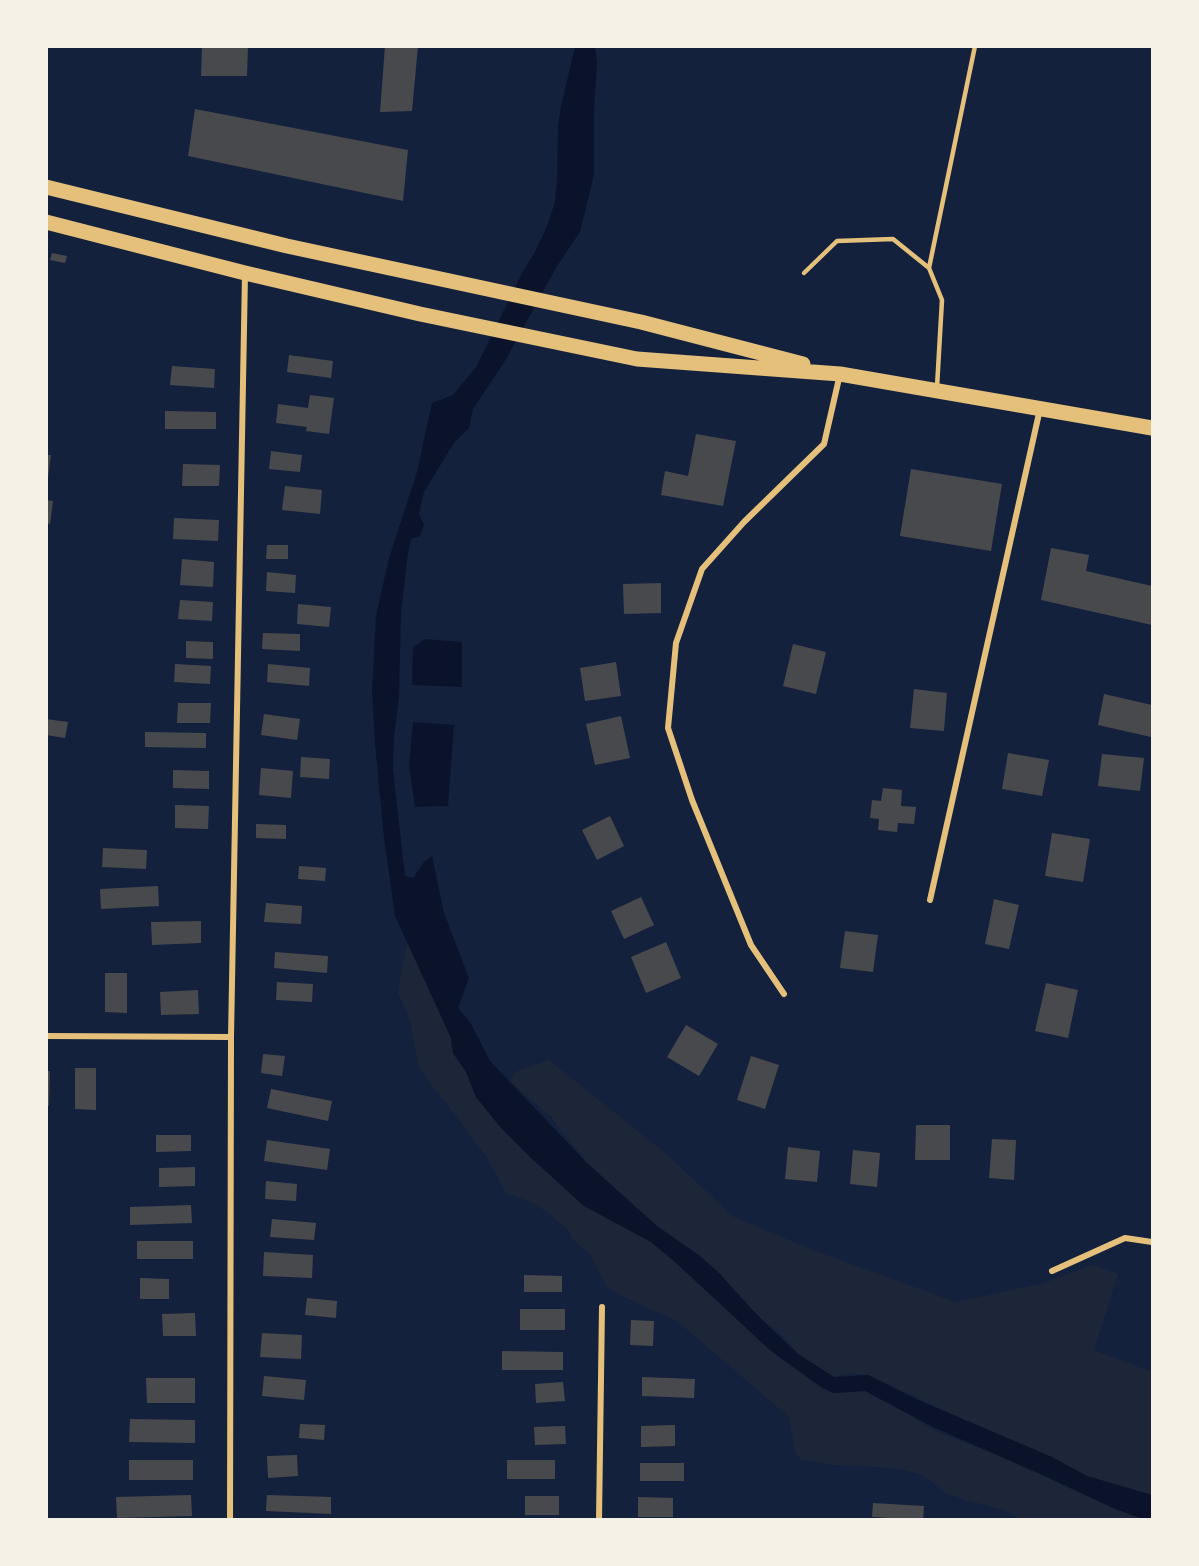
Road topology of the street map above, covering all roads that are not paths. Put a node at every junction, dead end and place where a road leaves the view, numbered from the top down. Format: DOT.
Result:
graph roads {
  1 [pos="975,46"];
  2 [pos="46,188"];
  3 [pos="46,222"];
  4 [pos="929,268"];
  5 [pos="245,273"];
  6 [pos="804,273"];
  7 [pos="840,374"];
  8 [pos="936,390"];
  9 [pos="1041,408"];
  10 [pos="1152,428"];
  11 [pos="930,900"];
  12 [pos="784,994"];
  13 [pos="46,1036"];
  14 [pos="231,1037"];
  15 [pos="1152,1242"];
  16 [pos="1052,1271"];
  17 [pos="602,1307"];
  18 [pos="230,1520"];
  19 [pos="599,1520"];
  1 -- 4 [label="lane"];
  2 -- 7 [label="main road"];
  3 -- 5 [label="main road"];
  4 -- 6 [label="lane"];
  4 -- 8 [label="lane"];
  5 -- 7 [label="main road"];
  5 -- 14 [label="street"];
  7 -- 8 [label="main road"];
  7 -- 12 [label="street"];
  8 -- 9 [label="main road"];
  9 -- 10 [label="main road"];
  9 -- 11 [label="street"];
  13 -- 14 [label="street"];
  14 -- 18 [label="street"];
  15 -- 16 [label="street"];
  17 -- 19 [label="street"];
}
